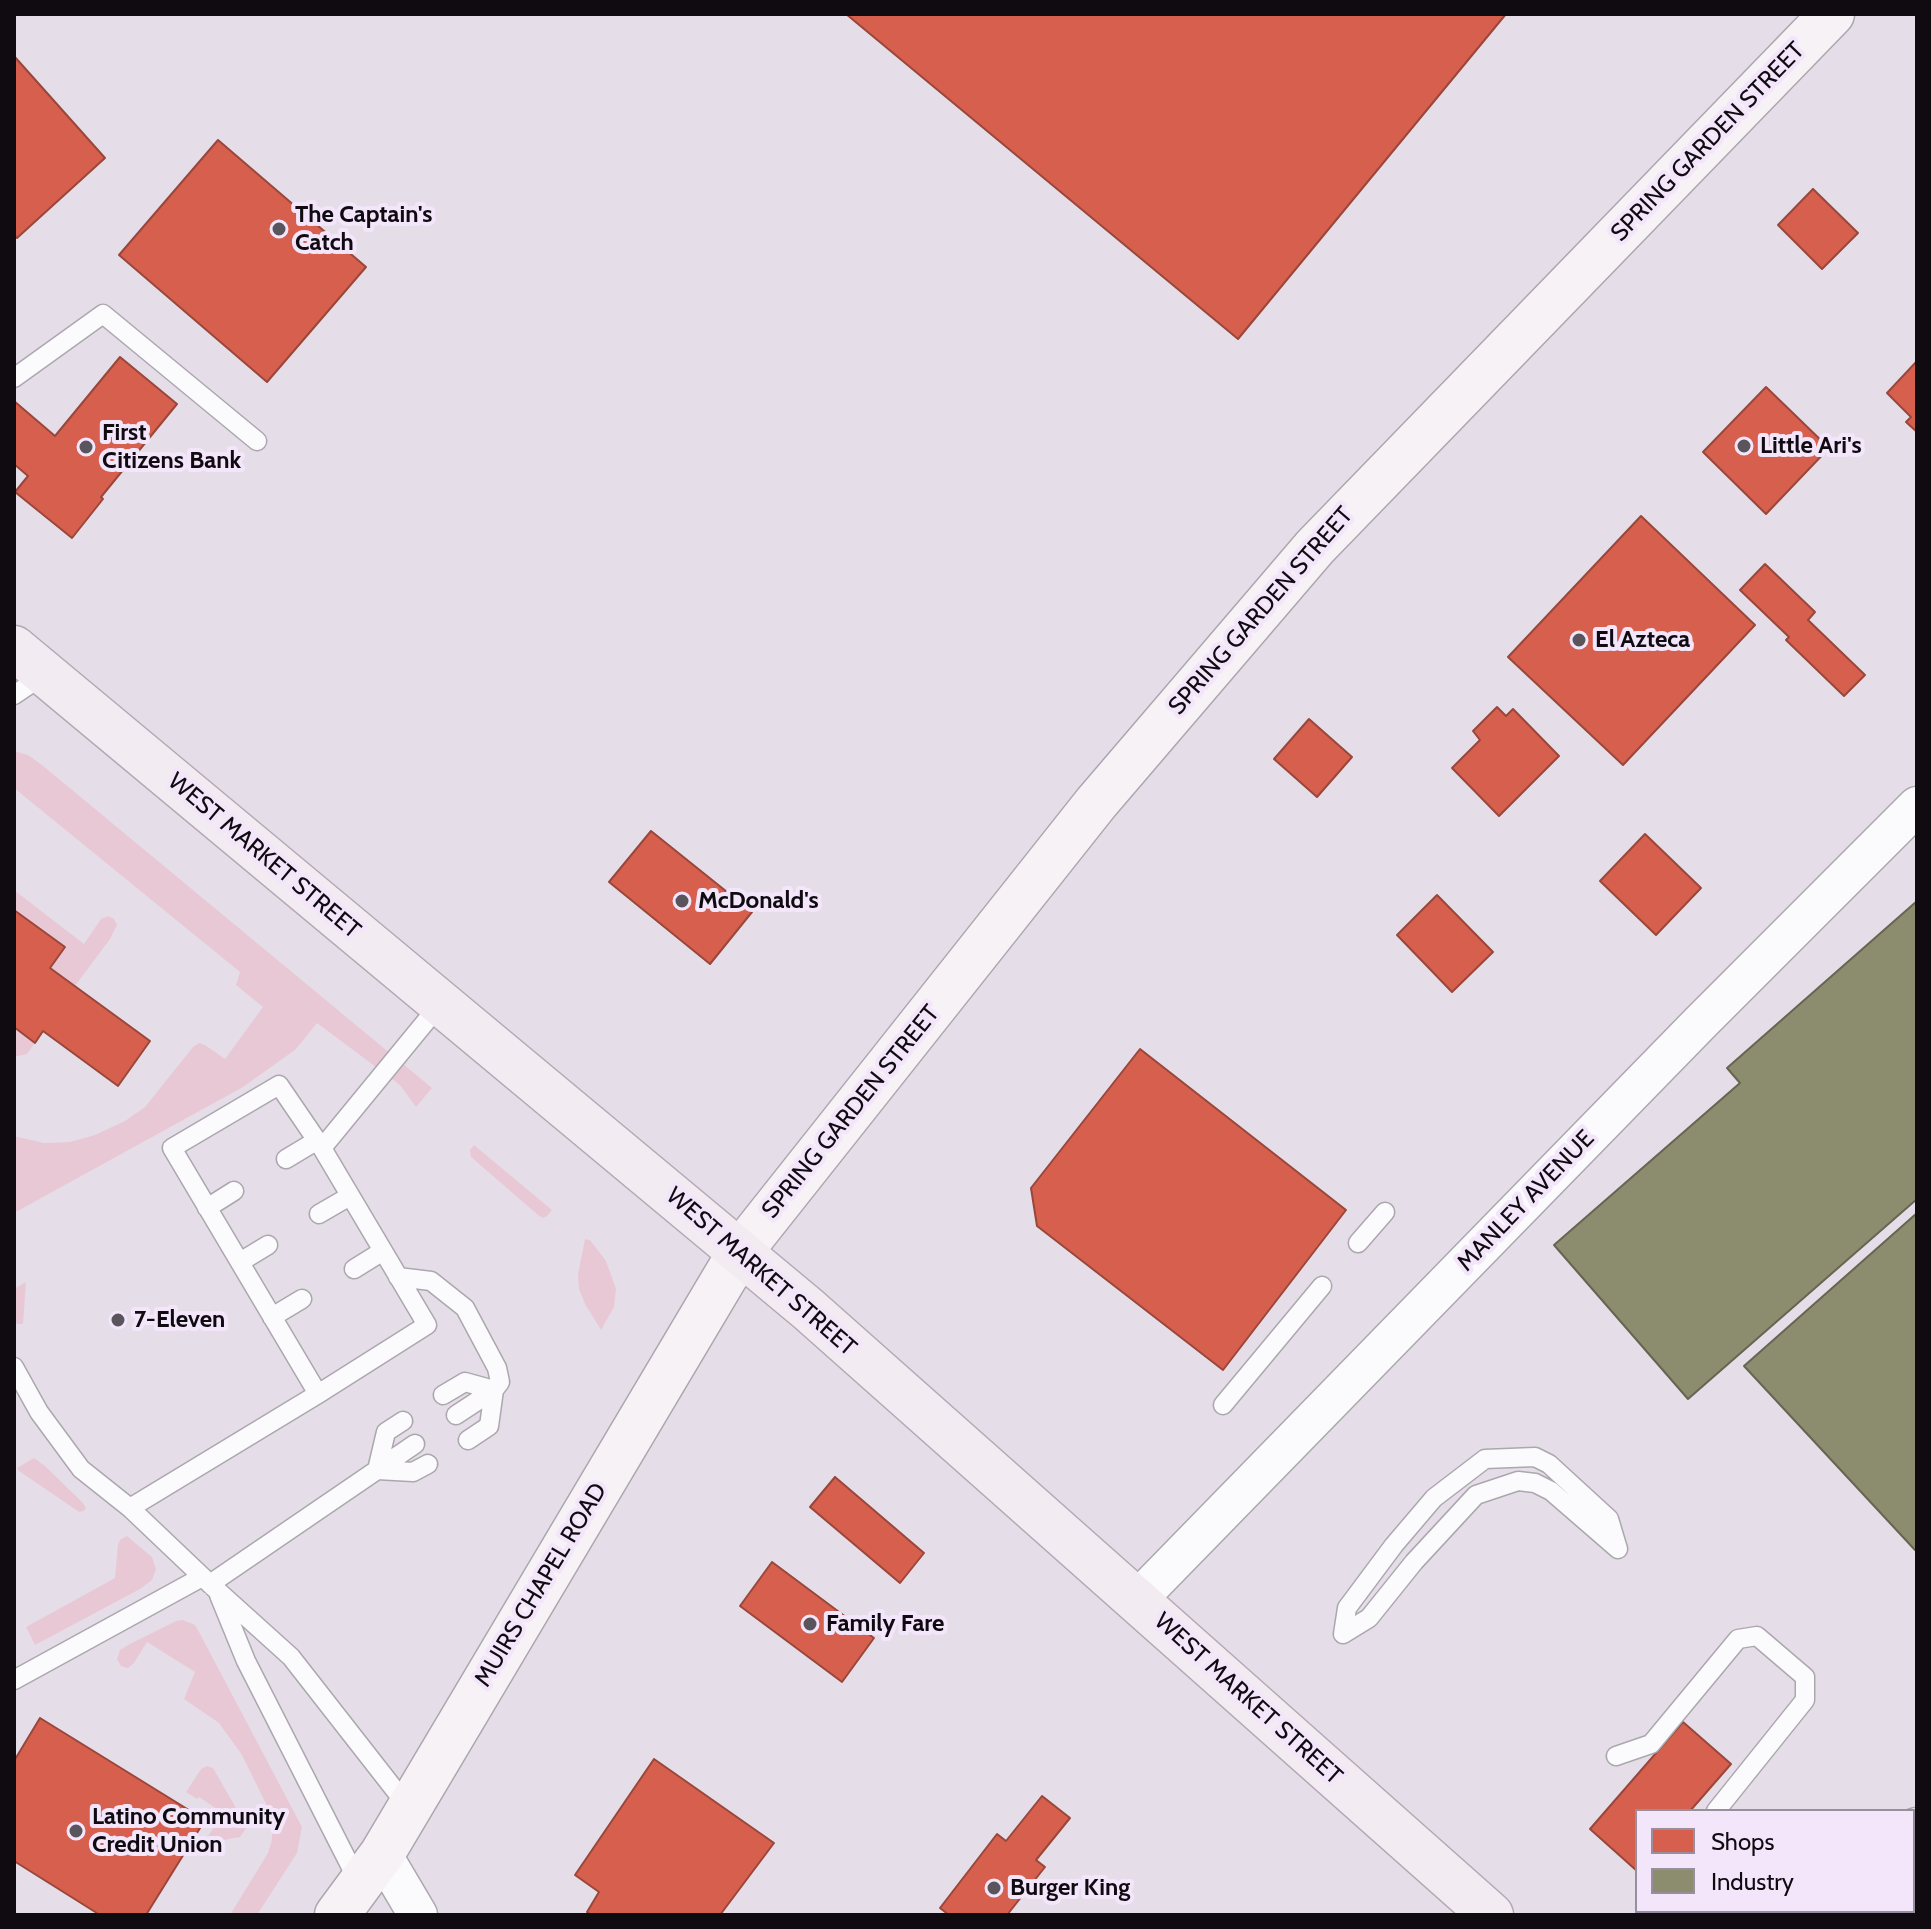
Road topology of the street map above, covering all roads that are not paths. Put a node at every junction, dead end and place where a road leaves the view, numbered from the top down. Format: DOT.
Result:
graph roads {
  1 [pos="1832,14"];
  2 [pos="14,378"];
  3 [pos="257,441"];
  4 [pos="25,672"];
  5 [pos="1917,806"];
  6 [pos="441,1003"];
  7 [pos="319,1145"];
  8 [pos="286,1159"];
  9 [pos="234,1191"];
  10 [pos="350,1196"];
  11 [pos="207,1208"];
  12 [pos="1385,1212"];
  13 [pos="319,1214"];
  14 [pos="1358,1243"];
  15 [pos="268,1245"];
  16 [pos="383,1251"];
  17 [pos="740,1252"];
  18 [pos="240,1262"];
  19 [pos="354,1269"];
  20 [pos="398,1277"];
  21 [pos="1322,1286"];
  22 [pos="302,1299"];
  23 [pos="272,1317"];
  24 [pos="14,1367"];
  25 [pos="494,1390"];
  26 [pos="318,1394"];
  27 [pos="443,1395"];
  28 [pos="1223,1405"];
  29 [pos="456,1415"];
  30 [pos="403,1421"];
  31 [pos="468,1440"];
  32 [pos="415,1444"];
  33 [pos="428,1464"];
  34 [pos="377,1470"];
  35 [pos="130,1508"];
  36 [pos="210,1585"];
  37 [pos="1137,1600"];
  38 [pos="1343,1634"];
  39 [pos="14,1680"];
  40 [pos="1616,1756"];
  41 [pos="409,1808"];
  42 [pos="1718,1809"];
  43 [pos="360,1884"];
  44 [pos="418,1915"];
  45 [pos="1491,1915"];
  1 -- 17 [label="main road, SPRING GARDEN STREET"];
  2 -- 3 [label="lane"];
  4 -- 6 [label="main road, WEST MARKET STREET"];
  5 -- 37 [label="street, MANLEY AVENUE"];
  6 -- 7 [label="lane"];
  6 -- 17 [label="main road, WEST MARKET STREET"];
  7 -- 8 [label="lane"];
  7 -- 10 [label="lane"];
  7 -- 11 [label="lane"];
  9 -- 11 [label="lane"];
  10 -- 13 [label="lane"];
  10 -- 16 [label="lane"];
  11 -- 18 [label="lane"];
  12 -- 14 [label="lane"];
  15 -- 18 [label="lane"];
  16 -- 19 [label="lane"];
  16 -- 20 [label="lane"];
  17 -- 37 [label="main road, WEST MARKET STREET"];
  17 -- 41 [label="main road, MUIRS CHAPEL ROAD"];
  18 -- 23 [label="lane"];
  20 -- 25 [label="lane"];
  20 -- 26 [label="lane"];
  21 -- 28 [label="lane"];
  22 -- 23 [label="lane"];
  23 -- 26 [label="lane"];
  24 -- 35 [label="lane"];
  25 -- 27 [label="lane"];
  25 -- 29 [label="lane"];
  25 -- 31 [label="lane"];
  26 -- 35 [label="lane"];
  30 -- 34 [label="lane"];
  32 -- 34 [label="lane"];
  33 -- 34 [label="lane"];
  34 -- 36 [label="lane"];
  35 -- 36 [label="lane"];
  36 -- 39 [label="lane"];
  36 -- 41 [label="lane"];
  36 -- 43 [label="lane"];
  37 -- 45 [label="main road, WEST MARKET STREET"];
  38 -- 38 [label="lane"];
  40 -- 42 [label="lane"];
  41 -- 43 [label="main road, MUIRS CHAPEL ROAD"];
  43 -- 44 [label="street"];
}
